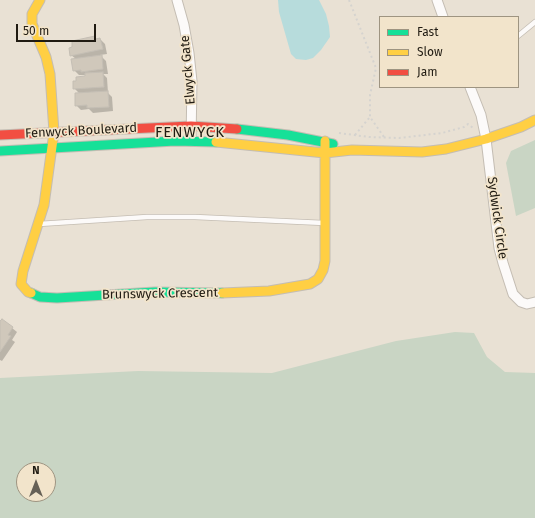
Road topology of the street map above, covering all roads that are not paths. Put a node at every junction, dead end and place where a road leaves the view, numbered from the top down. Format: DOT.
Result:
graph roads {
  1 [pos="40,0"];
  2 [pos="177,0"];
  3 [pos="437,0"];
  4 [pos="443,16"];
  5 [pos="535,22"];
  6 [pos="519,35"];
  7 [pos="470,88"];
  8 [pos="535,120"];
  9 [pos="191,126"];
  10 [pos="54,132"];
  11 [pos="0,135"];
  12 [pos="486,139"];
  13 [pos="192,141"];
  14 [pos="325,142"];
  15 [pos="52,148"];
  16 [pos="352,150"];
  17 [pos="0,151"];
  18 [pos="325,153"];
  19 [pos="325,223"];
  20 [pos="38,224"];
  21 [pos="535,302"];
  1 -- 10 [label="street"];
  2 -- 9 [label="street, Elwyck Gate"];
  3 -- 4 [label="street"];
  5 -- 6 [label="lane"];
  7 -- 12 [label="street, Sydwick Circle"];
  8 -- 12 [label="street, Fenwyck Boulevard"];
  9 -- 10 [label="street, Fenwyck Boulevard"];
  9 -- 13 [label="street, Elwyck Gate"];
  9 -- 14 [label="street, Fenwyck Boulevard"];
  10 -- 11 [label="street, Fenwyck Boulevard"];
  10 -- 15 [label="street, Brunswyck Crescent"];
  12 -- 16 [label="street, Fenwyck Boulevard"];
  12 -- 21 [label="street, Sydwick Circle"];
  13 -- 15 [label="street, Fenwyck Boulevard"];
  13 -- 18 [label="street, Fenwyck Boulevard"];
  14 -- 16 [label="street, Fenwyck Boulevard"];
  14 -- 18 [label="street, Brunswyck Crescent"];
  15 -- 17 [label="street, Fenwyck Boulevard"];
  15 -- 20 [label="street, Brunswyck Crescent"];
  16 -- 18 [label="street, Fenwyck Boulevard"];
  18 -- 19 [label="street, Brunswyck Crescent"];
  19 -- 20 [label="lane"];
  19 -- 20 [label="street, Brunswyck Crescent"];
}
